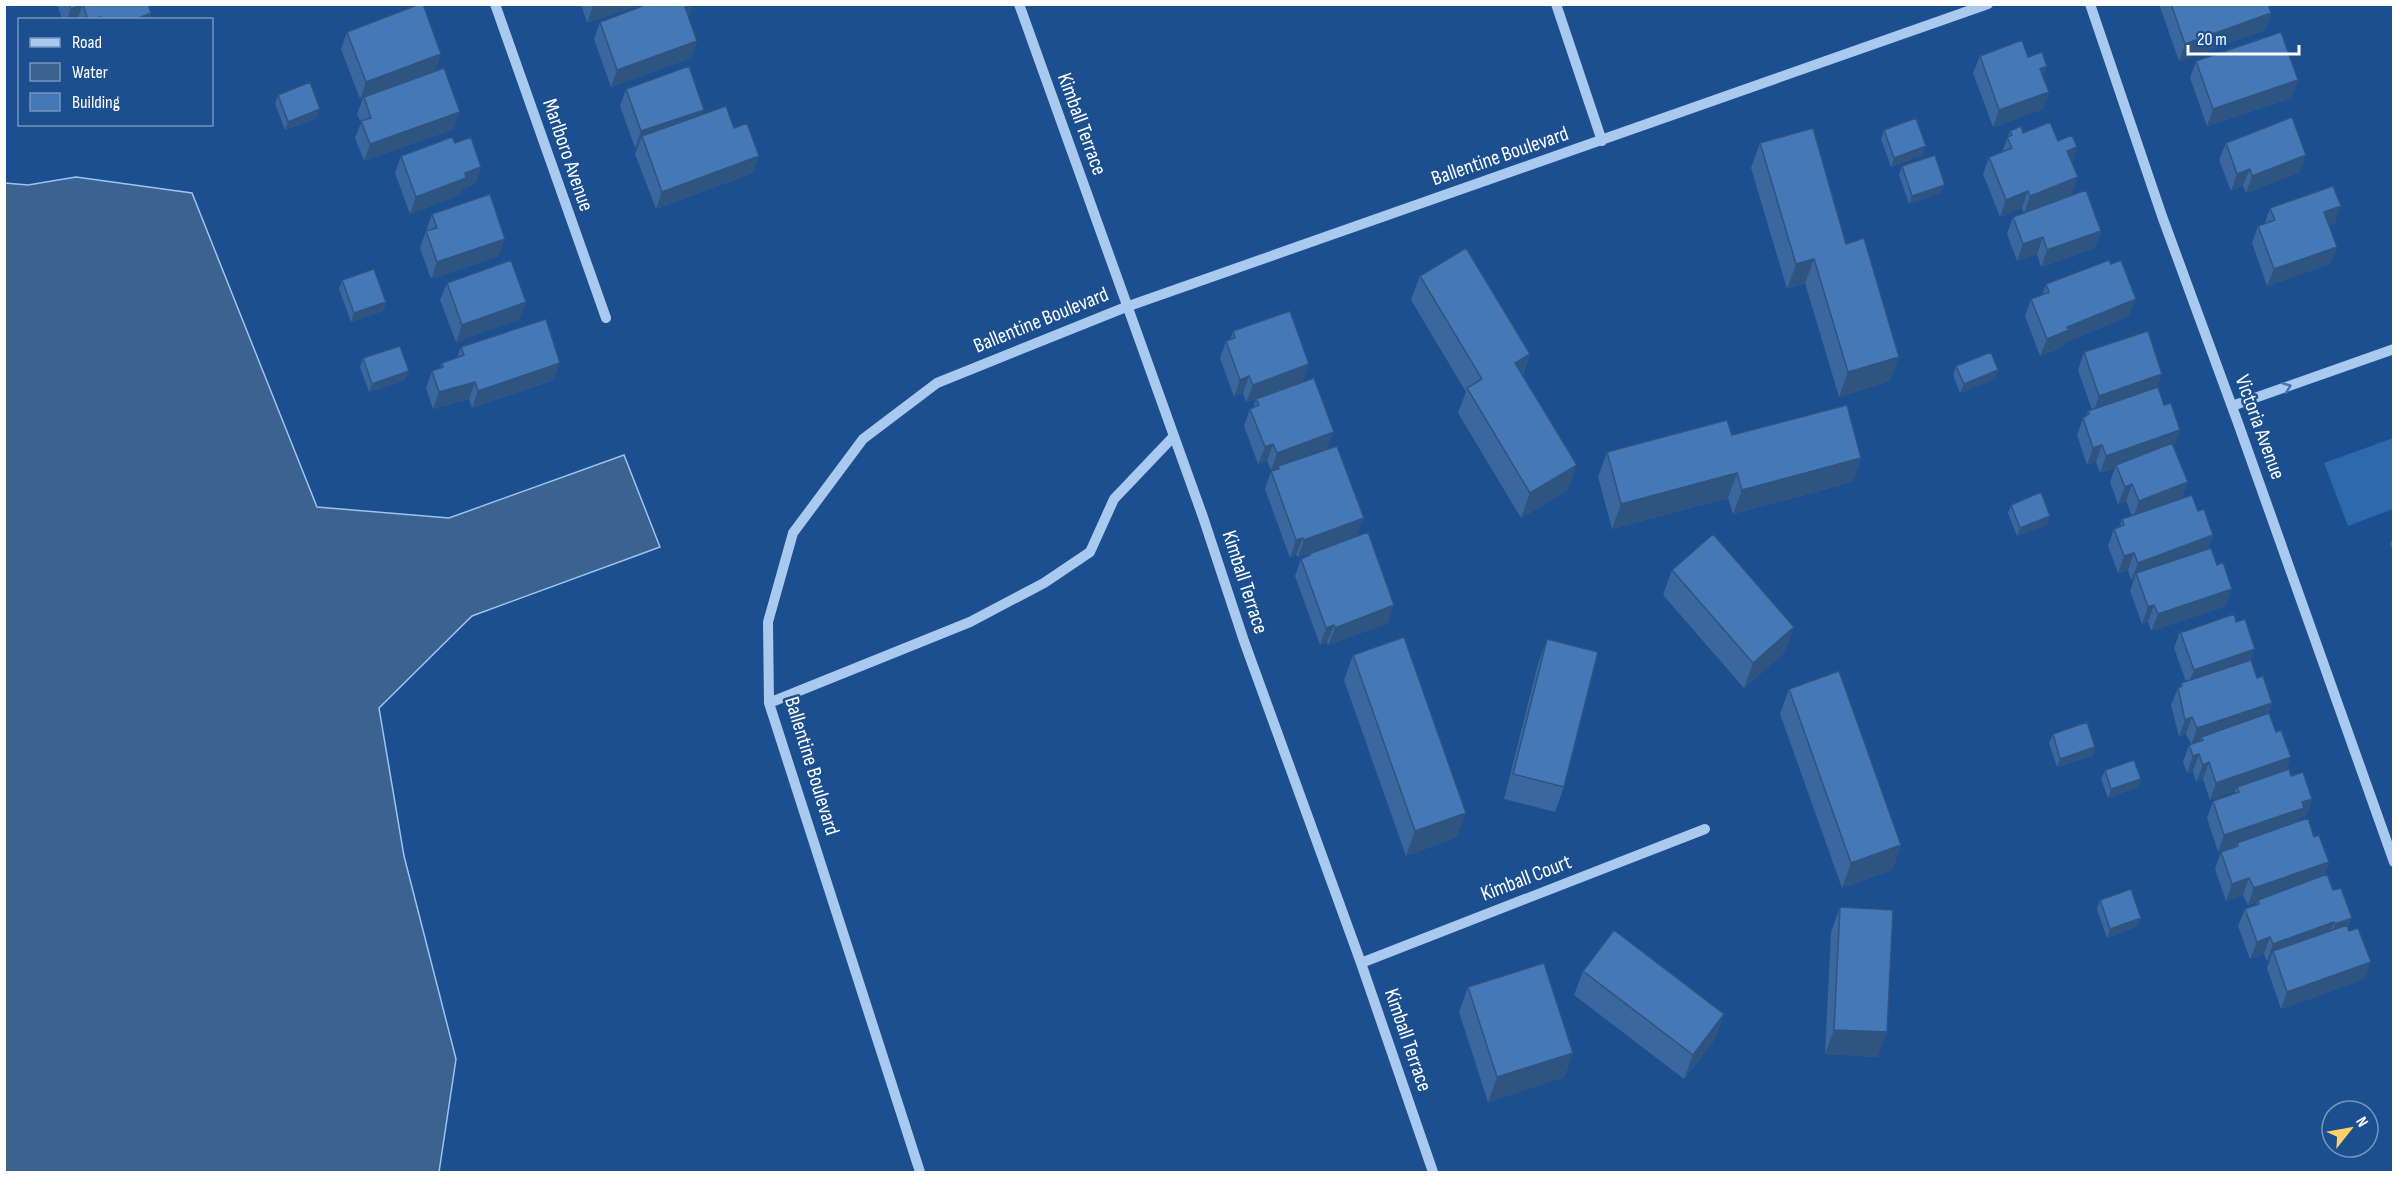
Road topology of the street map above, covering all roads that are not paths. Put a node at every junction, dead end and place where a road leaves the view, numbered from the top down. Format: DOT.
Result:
graph roads {
  1 [pos="495,4"];
  2 [pos="1019,4"];
  3 [pos="1556,4"];
  4 [pos="1988,4"];
  5 [pos="2090,4"];
  6 [pos="1602,141"];
  7 [pos="1126,307"];
  8 [pos="606,318"];
  9 [pos="2394,349"];
  10 [pos="2232,406"];
  11 [pos="1174,436"];
  12 [pos="769,703"];
  13 [pos="1705,829"];
  14 [pos="2394,862"];
  15 [pos="1361,963"];
  16 [pos="921,1173"];
  17 [pos="1433,1173"];
  1 -- 8 [label="street, Marlboro Avenue"];
  2 -- 7 [label="street, Kimball Terrace"];
  3 -- 6 [label="street"];
  4 -- 6 [label="street, Ballentine Boulevard"];
  5 -- 10 [label="street, Victoria Avenue"];
  6 -- 7 [label="street, Ballentine Boulevard"];
  7 -- 11 [label="street, Kimball Terrace"];
  7 -- 12 [label="street, Ballentine Boulevard"];
  10 -- 9 [label="street, one-way"];
  10 -- 14 [label="street, Victoria Avenue"];
  11 -- 12 [label="street"];
  11 -- 15 [label="street, Kimball Terrace"];
  12 -- 16 [label="street, Ballentine Boulevard"];
  13 -- 15 [label="street, Kimball Court"];
  15 -- 17 [label="street, Kimball Terrace"];
}
